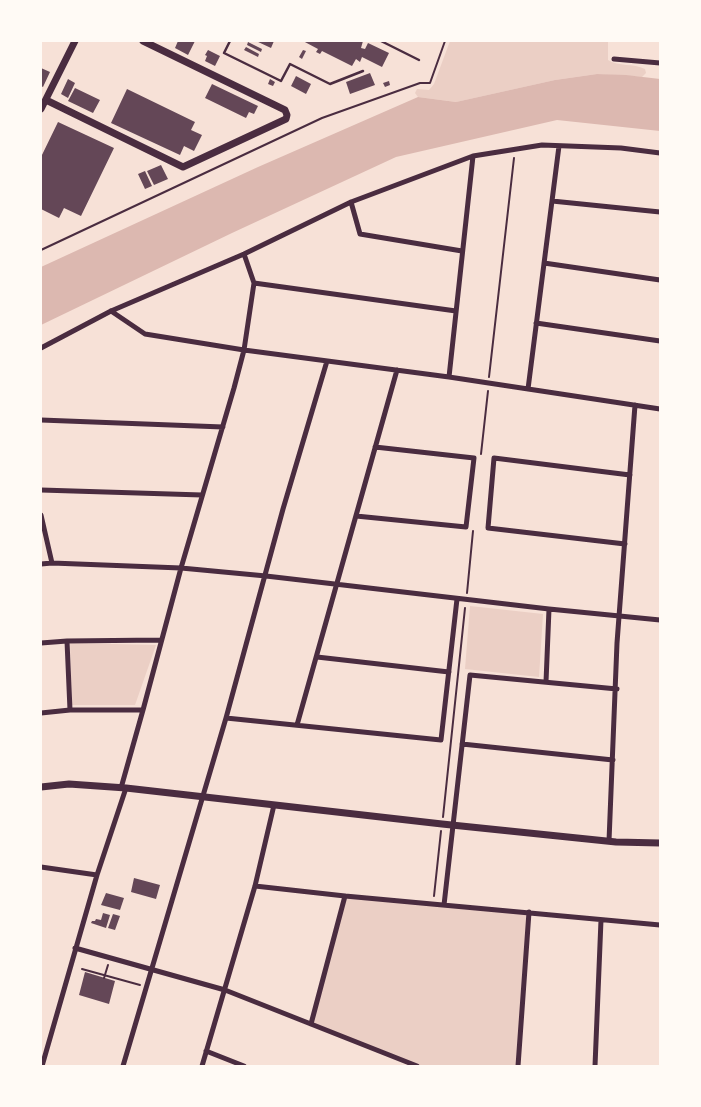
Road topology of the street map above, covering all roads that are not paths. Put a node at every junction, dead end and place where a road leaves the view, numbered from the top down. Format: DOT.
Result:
graph roads {
  1 [pos="74,41"];
  2 [pos="143,41"];
  3 [pos="230,41"];
  4 [pos="380,41"];
  5 [pos="614,59"];
  6 [pos="419,60"];
  7 [pos="660,63"];
  8 [pos="363,71"];
  9 [pos="43,105"];
  10 [pos="559,146"];
  11 [pos="660,153"];
  12 [pos="473,156"];
  13 [pos="552,201"];
  14 [pos="351,202"];
  15 [pos="660,212"];
  16 [pos="462,251"];
  17 [pos="244,254"];
  18 [pos="544,263"];
  19 [pos="660,280"];
  20 [pos="254,283"];
  21 [pos="111,311"];
  22 [pos="456,311"];
  23 [pos="536,323"];
  24 [pos="660,341"];
  25 [pos="41,348"];
  26 [pos="244,350"];
  27 [pos="327,361"];
  28 [pos="397,370"];
  29 [pos="449,377"];
  30 [pos="528,389"];
  31 [pos="635,405"];
  32 [pos="660,410"];
  33 [pos="41,420"];
  34 [pos="223,427"];
  35 [pos="375,447"];
  36 [pos="630,475"];
  37 [pos="41,490"];
  38 [pos="202,495"];
  39 [pos="41,515"];
  40 [pos="356,516"];
  41 [pos="625,544"];
  42 [pos="52,562"];
  43 [pos="41,564"];
  44 [pos="181,568"];
  45 [pos="266,576"];
  46 [pos="337,585"];
  47 [pos="458,599"];
  48 [pos="549,609"];
  49 [pos="619,617"];
  50 [pos="660,620"];
  51 [pos="67,640"];
  52 [pos="160,640"];
  53 [pos="41,643"];
  54 [pos="316,657"];
  55 [pos="449,672"];
  56 [pos="546,682"];
  57 [pos="616,689"];
  58 [pos="70,710"];
  59 [pos="143,710"];
  60 [pos="41,713"];
  61 [pos="226,718"];
  62 [pos="297,725"];
  63 [pos="462,744"];
  64 [pos="613,760"];
  65 [pos="41,787"];
  66 [pos="124,788"];
  67 [pos="203,796"];
  68 [pos="274,805"];
  69 [pos="453,826"];
  70 [pos="609,842"];
  71 [pos="660,843"];
  72 [pos="41,867"];
  73 [pos="97,875"];
  74 [pos="255,886"];
  75 [pos="345,896"];
  76 [pos="444,905"];
  77 [pos="529,912"];
  78 [pos="601,920"];
  79 [pos="660,925"];
  80 [pos="75,948"];
  81 [pos="152,970"];
  82 [pos="225,990"];
  83 [pos="311,1024"];
  84 [pos="206,1052"];
  85 [pos="415,1065"];
  86 [pos="42,1066"];
  87 [pos="123,1066"];
  88 [pos="202,1066"];
  89 [pos="244,1066"];
  90 [pos="518,1066"];
  91 [pos="594,1066"];
  1 -- 9 [label="street"];
  2 -- 9 [label="street"];
  3 -- 8 [label="lane"];
  4 -- 6 [label="lane"];
  5 -- 7 [label="street"];
  10 -- 11 [label="street"];
  10 -- 12 [label="street"];
  10 -- 13 [label="street"];
  12 -- 14 [label="street"];
  12 -- 16 [label="street"];
  13 -- 15 [label="street"];
  13 -- 18 [label="street"];
  14 -- 16 [label="street"];
  14 -- 17 [label="street"];
  16 -- 22 [label="street"];
  17 -- 20 [label="street"];
  17 -- 21 [label="street"];
  18 -- 19 [label="street"];
  18 -- 23 [label="street"];
  20 -- 22 [label="street"];
  20 -- 26 [label="street"];
  21 -- 25 [label="street"];
  21 -- 26 [label="street"];
  22 -- 29 [label="street"];
  23 -- 24 [label="street"];
  23 -- 30 [label="street"];
  26 -- 27 [label="street"];
  26 -- 34 [label="street"];
  27 -- 28 [label="street"];
  27 -- 45 [label="street"];
  28 -- 29 [label="street"];
  28 -- 35 [label="street"];
  29 -- 30 [label="street"];
  30 -- 31 [label="street"];
  31 -- 32 [label="street"];
  31 -- 36 [label="street"];
  33 -- 34 [label="street"];
  34 -- 38 [label="street"];
  35 -- 40 [label="street"];
  35 -- 40 [label="street"];
  36 -- 41 [label="street"];
  36 -- 41 [label="street"];
  37 -- 38 [label="street"];
  38 -- 44 [label="street"];
  39 -- 42 [label="street"];
  40 -- 46 [label="street"];
  41 -- 49 [label="street"];
  42 -- 43 [label="street"];
  42 -- 44 [label="street"];
  44 -- 45 [label="street"];
  44 -- 52 [label="street"];
  45 -- 46 [label="street"];
  45 -- 61 [label="street"];
  46 -- 47 [label="street"];
  46 -- 54 [label="street"];
  47 -- 48 [label="street"];
  47 -- 55 [label="street"];
  48 -- 49 [label="street"];
  48 -- 56 [label="street"];
  49 -- 50 [label="street"];
  49 -- 57 [label="street"];
  51 -- 52 [label="street"];
  51 -- 53 [label="street"];
  51 -- 58 [label="street"];
  52 -- 59 [label="street"];
  54 -- 55 [label="street"];
  54 -- 62 [label="street"];
  55 -- 62 [label="street"];
  56 -- 57 [label="street"];
  56 -- 63 [label="street"];
  57 -- 64 [label="street"];
  58 -- 59 [label="street"];
  58 -- 60 [label="street"];
  59 -- 66 [label="street"];
  61 -- 62 [label="street"];
  61 -- 67 [label="street"];
  63 -- 64 [label="street"];
  63 -- 69 [label="street"];
  64 -- 70 [label="street"];
  65 -- 66 [label="street"];
  66 -- 67 [label="street"];
  66 -- 73 [label="street"];
  67 -- 68 [label="street"];
  67 -- 81 [label="street"];
  68 -- 69 [label="street"];
  68 -- 74 [label="street"];
  69 -- 70 [label="street"];
  69 -- 76 [label="street"];
  70 -- 71 [label="street"];
  72 -- 73 [label="street"];
  73 -- 80 [label="street"];
  74 -- 75 [label="street"];
  74 -- 82 [label="street"];
  75 -- 76 [label="street"];
  75 -- 83 [label="street"];
  76 -- 77 [label="street"];
  77 -- 78 [label="street"];
  77 -- 90 [label="street"];
  78 -- 79 [label="street"];
  78 -- 91 [label="street"];
  80 -- 81 [label="street"];
  80 -- 86 [label="street"];
  81 -- 82 [label="street"];
  81 -- 87 [label="street"];
  82 -- 83 [label="street"];
  82 -- 84 [label="street"];
  83 -- 85 [label="street"];
  84 -- 88 [label="street"];
  84 -- 89 [label="street"];
}
